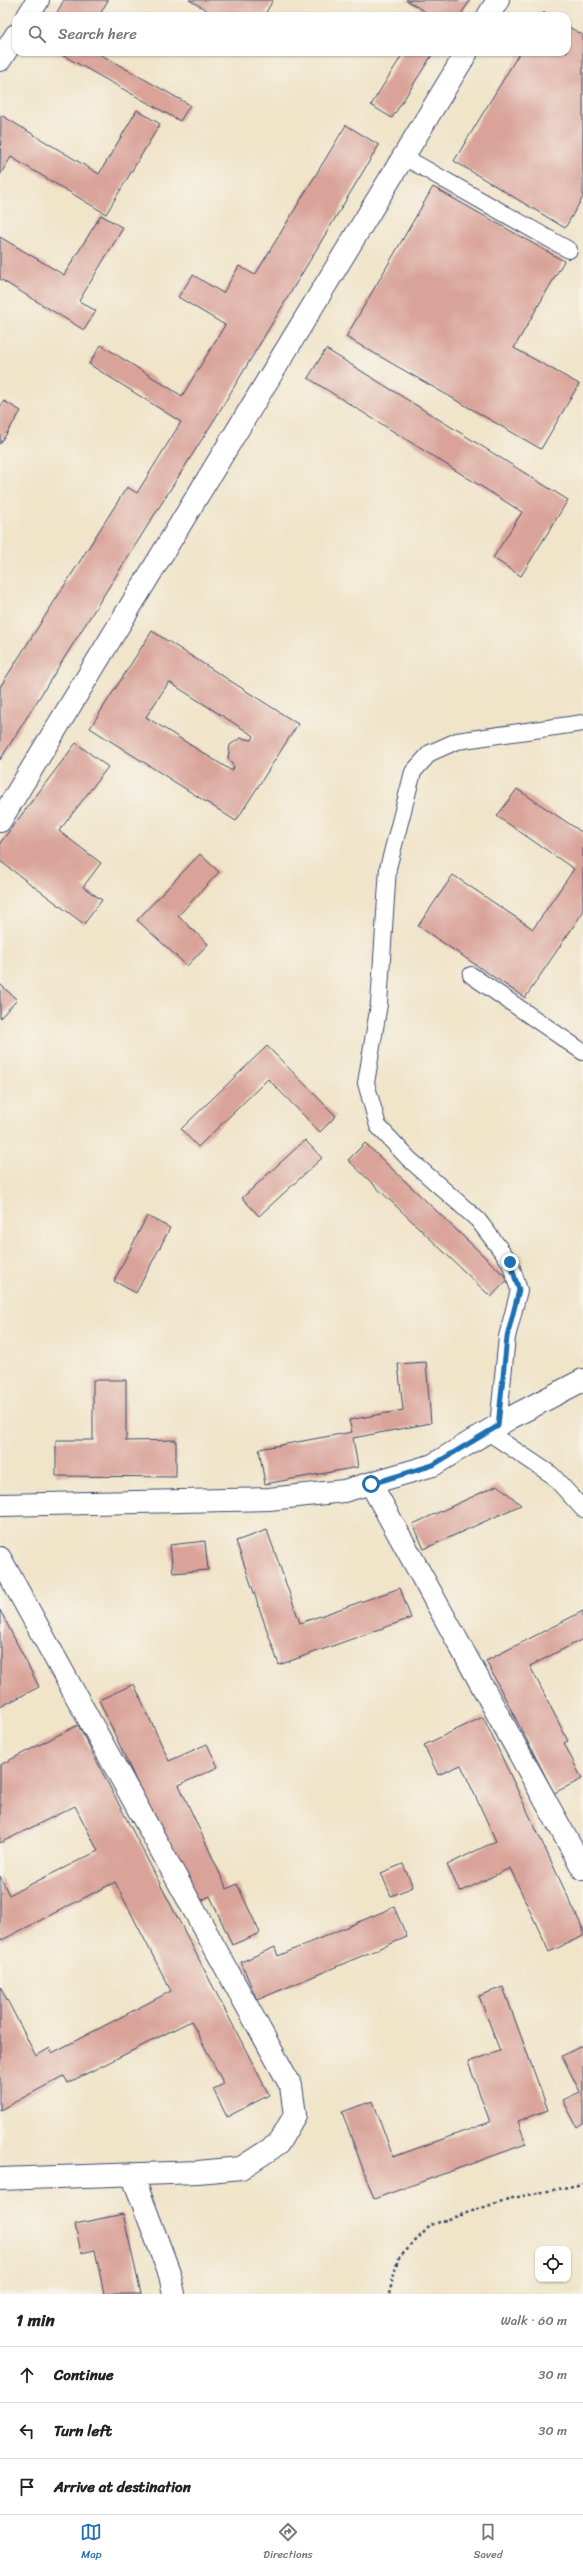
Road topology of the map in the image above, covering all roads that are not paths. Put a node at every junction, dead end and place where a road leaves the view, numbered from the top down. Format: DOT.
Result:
graph roads {
  1 [pos="38,0"];
  2 [pos="498,0"];
  3 [pos="30,12"];
  4 [pos="490,12"];
  5 [pos="12,41"];
  6 [pos="465,56"];
  7 [pos="0,60"];
  8 [pos="404,157"];
  9 [pos="569,250"];
  10 [pos="583,722"];
  11 [pos="0,821"];
  12 [pos="471,975"];
  13 [pos="583,1052"];
  14 [pos="583,1380"];
  15 [pos="499,1426"];
  16 [pos="371,1484"];
  17 [pos="0,1505"];
  18 [pos="583,1509"];
  19 [pos="0,1558"];
  20 [pos="583,1869"];
  21 [pos="132,2174"];
  22 [pos="0,2178"];
  23 [pos="174,2294"];
  1 -- 3 [label="street"];
  2 -- 4 [label="street"];
  5 -- 7 [label="street"];
  6 -- 8 [label="street"];
  8 -- 9 [label="lane"];
  8 -- 11 [label="street"];
  10 -- 15 [label="lane"];
  12 -- 13 [label="lane"];
  14 -- 15 [label="street"];
  15 -- 16 [label="street"];
  15 -- 18 [label="lane"];
  16 -- 17 [label="street"];
  16 -- 20 [label="street"];
  19 -- 21 [label="street"];
  21 -- 22 [label="street"];
  21 -- 23 [label="street"];
}
